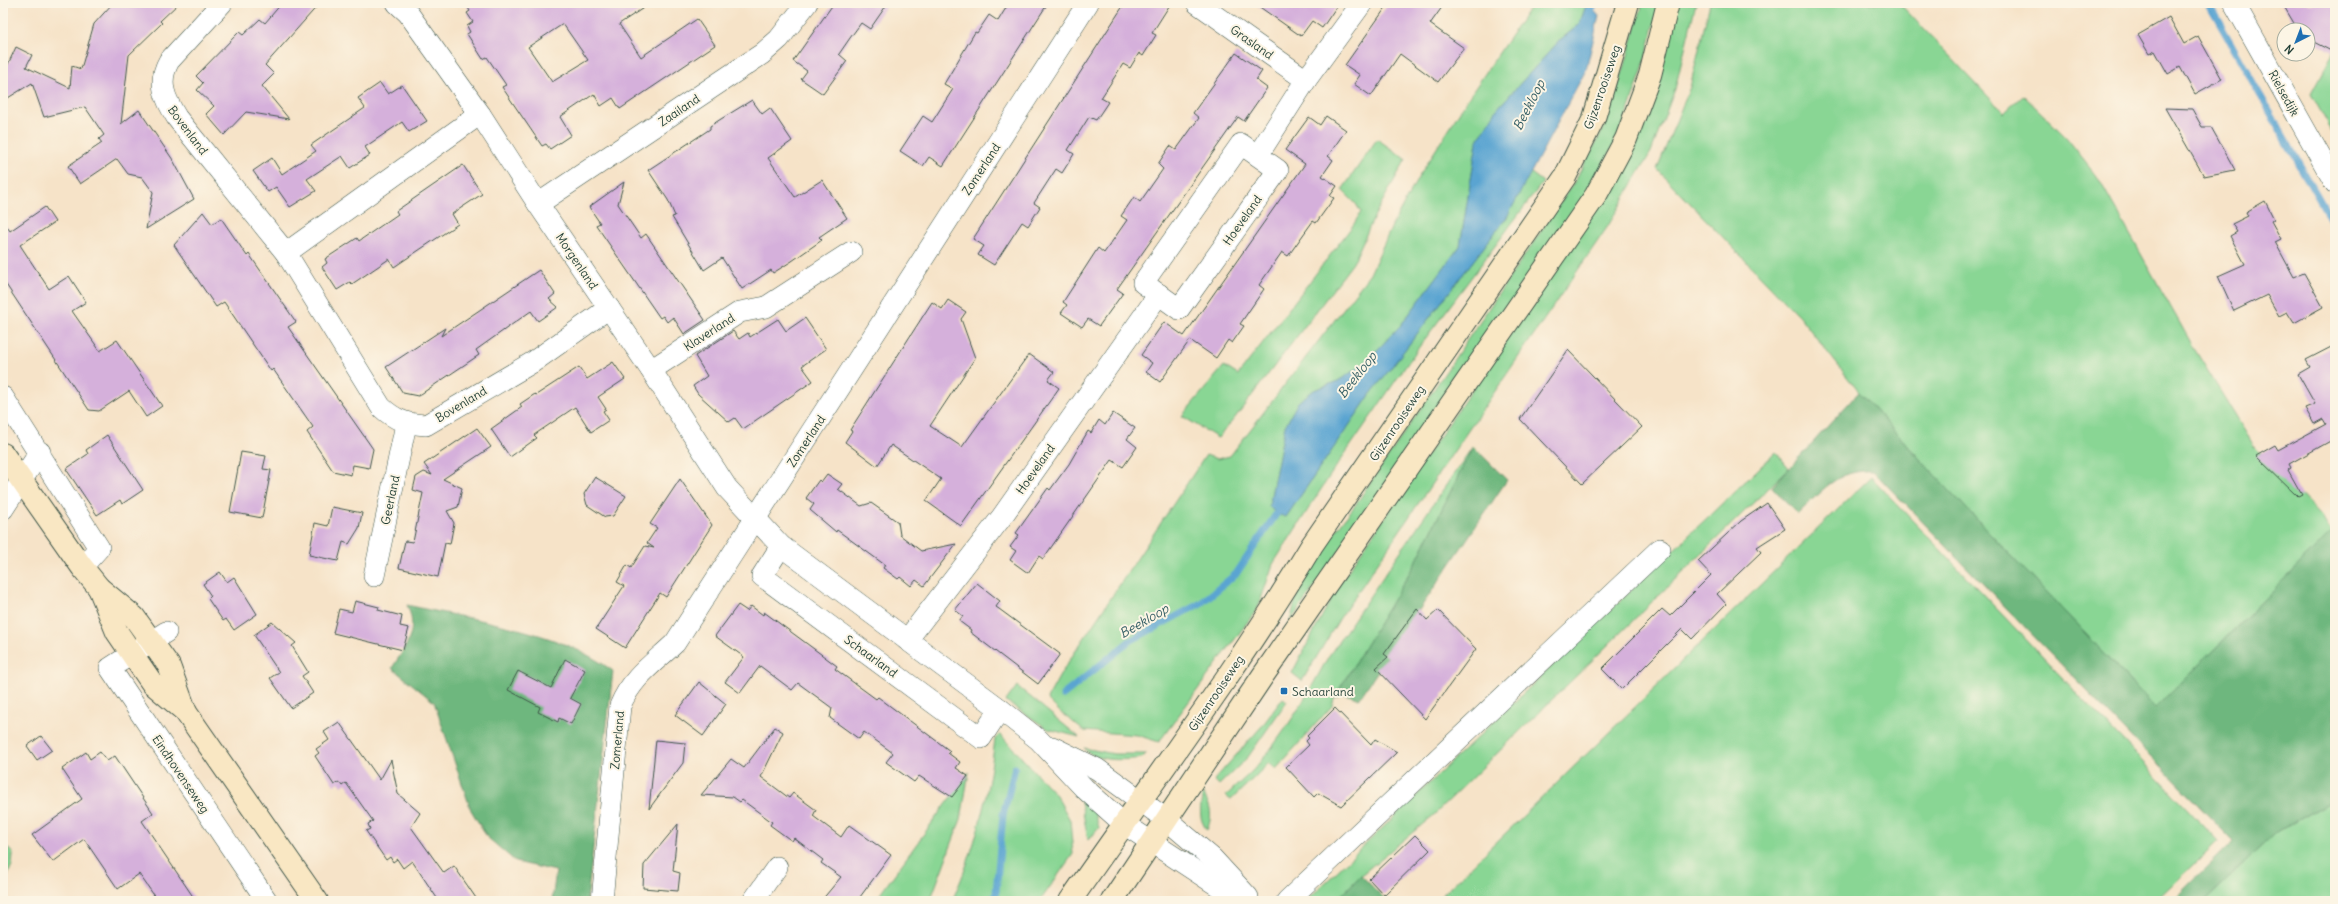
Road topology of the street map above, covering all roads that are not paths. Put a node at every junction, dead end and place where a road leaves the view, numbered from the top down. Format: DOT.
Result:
graph roads {
  1 [pos="222,3"];
  2 [pos="807,3"];
  3 [pos="1088,3"];
  4 [pos="1197,3"];
  5 [pos="1362,3"];
  6 [pos="1628,3"];
  7 [pos="1668,3"];
  8 [pos="2234,3"];
  9 [pos="410,6"];
  10 [pos="1306,80"];
  11 [pos="480,114"];
  12 [pos="1258,155"];
  13 [pos="2335,183"];
  14 [pos="538,204"];
  15 [pos="851,252"];
  16 [pos="286,253"];
  17 [pos="1159,294"];
  18 [pos="609,308"];
  19 [pos="652,370"];
  20 [pos="3,397"];
  21 [pos="406,424"];
  22 [pos="40,452"];
  23 [pos="3,454"];
  24 [pos="21,482"];
  25 [pos="3,509"];
  26 [pos="755,520"];
  27 [pos="781,546"];
  28 [pos="1660,549"];
  29 [pos="82,568"];
  30 [pos="374,576"];
  31 [pos="99,588"];
  32 [pos="159,637"];
  33 [pos="907,640"];
  34 [pos="132,654"];
  35 [pos="1000,709"];
  36 [pos="185,711"];
  37 [pos="1039,740"];
  38 [pos="1140,802"];
  39 [pos="1167,820"];
  40 [pos="1124,824"];
  41 [pos="1152,843"];
  42 [pos="777,867"];
  43 [pos="267,901"];
  44 [pos="317,901"];
  45 [pos="602,901"];
  46 [pos="753,901"];
  47 [pos="1070,901"];
  48 [pos="1112,901"];
  49 [pos="1241,901"];
  50 [pos="1252,901"];
  51 [pos="1287,901"];
  1 -- 16 [label="street, Bovenland"];
  2 -- 14 [label="street, Zaailand"];
  3 -- 26 [label="street, Zomerland"];
  4 -- 10 [label="street, Grasland"];
  5 -- 10 [label="street"];
  6 -- 38 [label="main road, Gijzenrooiseweg"];
  7 -- 39 [label="main road"];
  8 -- 13 [label="street, Rielsedijk"];
  9 -- 11 [label="street, Morgenland"];
  10 -- 12 [label="street"];
  11 -- 14 [label="street, Morgenland"];
  11 -- 16 [label="street"];
  12 -- 17 [label="street, Hoeveland"];
  12 -- 17 [label="street, Hoeveland"];
  14 -- 18 [label="street, Morgenland"];
  15 -- 19 [label="street, Klaverland"];
  16 -- 21 [label="street, Bovenland"];
  17 -- 33 [label="street, Hoeveland"];
  18 -- 19 [label="street, Morgenland"];
  18 -- 21 [label="street, Bovenland"];
  19 -- 26 [label="street, Morgenland"];
  20 -- 22 [label="street"];
  21 -- 30 [label="street, Geerland"];
  22 -- 24 [label="street"];
  22 -- 29 [label="street"];
  23 -- 24 [label="main road"];
  24 -- 25 [label="street"];
  24 -- 29 [label="main road"];
  26 -- 27 [label="street"];
  26 -- 45 [label="street, Zomerland"];
  27 -- 33 [label="street"];
  27 -- 35 [label="street, Schaarland"];
  28 -- 51 [label="street"];
  29 -- 31 [label="main road"];
  31 -- 32 [label="main road"];
  31 -- 34 [label="main road"];
  32 -- 34 [label="street, Eindhovenseweg"];
  32 -- 36 [label="main road"];
  33 -- 35 [label="street"];
  34 -- 36 [label="main road"];
  34 -- 43 [label="street, Eindhovenseweg"];
  35 -- 37 [label="street"];
  36 -- 44 [label="main road"];
  37 -- 38 [label="street"];
  37 -- 40 [label="street"];
  38 -- 39 [label="street"];
  38 -- 40 [label="main road, Gijzenrooiseweg"];
  39 -- 41 [label="main road"];
  39 -- 50 [label="street"];
  40 -- 41 [label="street"];
  40 -- 47 [label="main road, Gijzenrooiseweg"];
  41 -- 48 [label="main road"];
  41 -- 49 [label="street"];
  42 -- 46 [label="street"];
}
